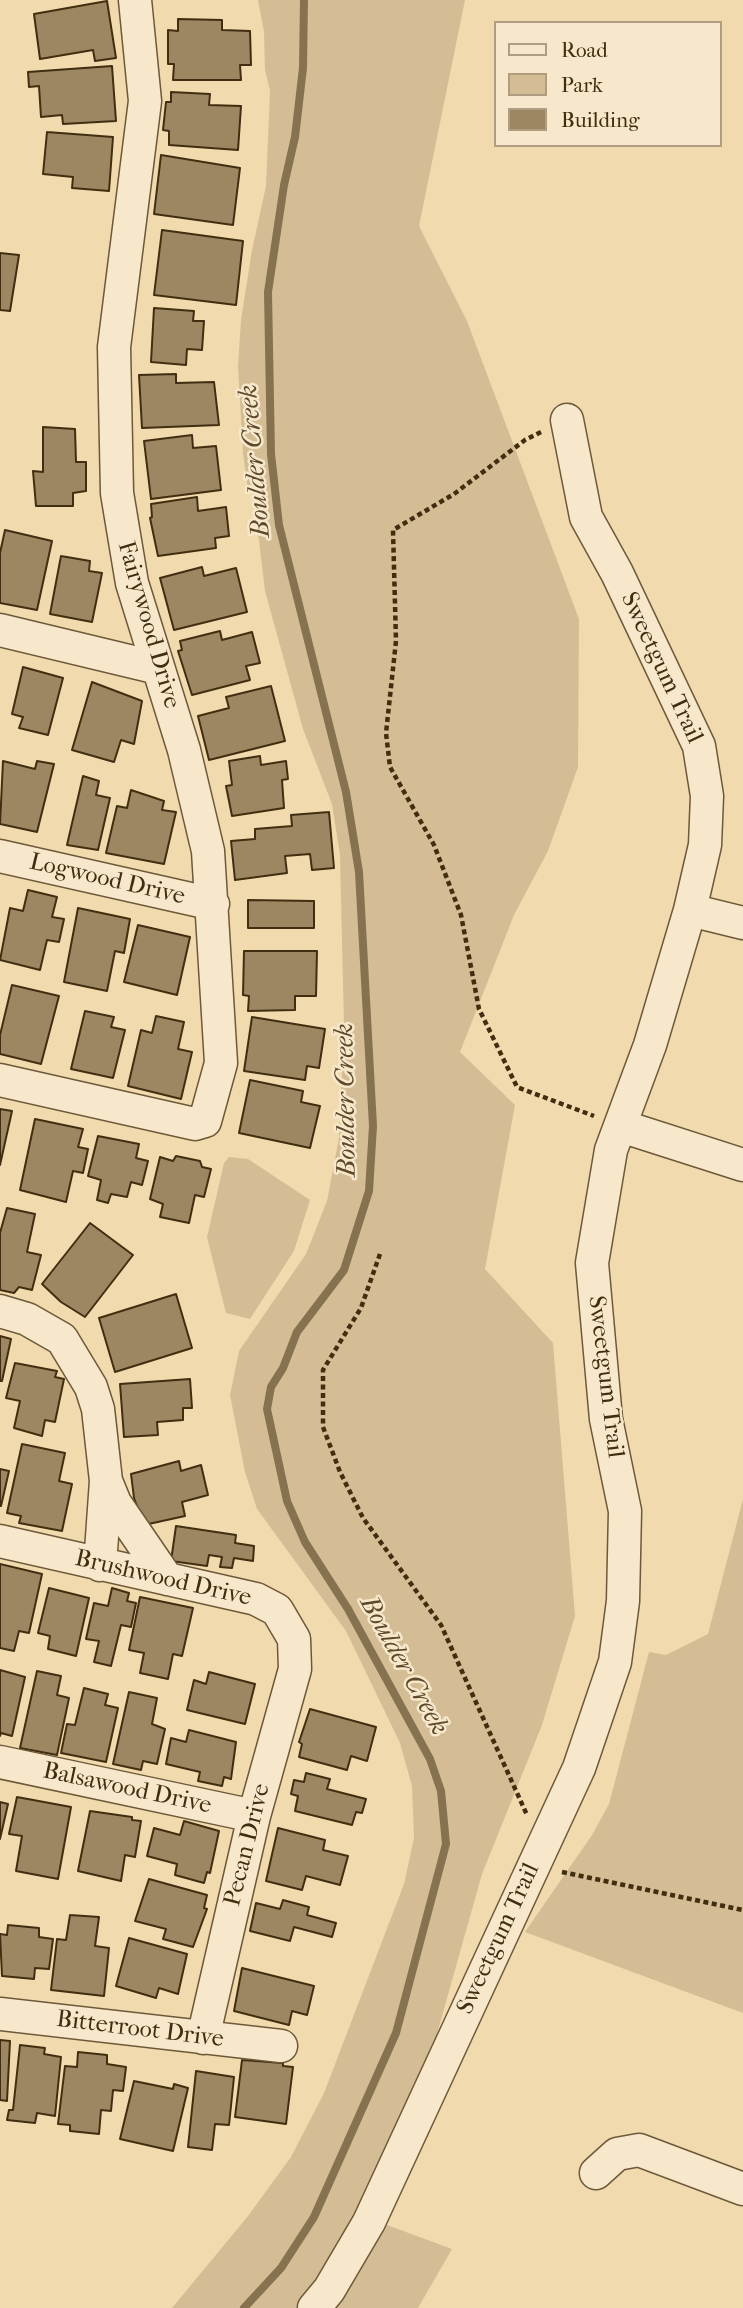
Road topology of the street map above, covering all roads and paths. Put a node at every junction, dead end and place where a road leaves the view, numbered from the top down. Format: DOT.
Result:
graph roads {
  1 [pos="135,0"];
  2 [pos="567,420"];
  3 [pos="0,630"];
  4 [pos="158,668"];
  5 [pos="0,856"];
  6 [pos="213,904"];
  7 [pos="690,910"];
  8 [pos="743,923"];
  9 [pos="0,1080"];
  10 [pos="621,1126"];
  11 [pos="743,1165"];
  12 [pos="380,1254"];
  13 [pos="0,1311"];
  14 [pos="106,1481"];
  15 [pos="0,1541"];
  16 [pos="100,1565"];
  17 [pos="167,1580"];
  18 [pos="296,1653"];
  19 [pos="0,1762"];
  20 [pos="254,1816"];
  21 [pos="538,1857"];
  22 [pos="743,1910"];
  23 [pos="0,2014"];
  24 [pos="203,2038"];
  25 [pos="281,2046"];
  26 [pos="596,2173"];
  27 [pos="743,2189"];
  28 [pos="314,2308"];
  1 -- 4 [label="street, Fairywood Drive"];
  2 -- 7 [label="street, Sweetgum Trail"];
  2 -- 10 [label="path"];
  3 -- 4 [label="street"];
  4 -- 6 [label="street, Fairywood Drive"];
  5 -- 6 [label="street, Logwood Drive"];
  6 -- 9 [label="street, Fairywood Drive"];
  7 -- 8 [label="street"];
  7 -- 10 [label="street, Sweetgum Trail"];
  10 -- 11 [label="street"];
  10 -- 21 [label="street, Sweetgum Trail"];
  12 -- 21 [label="path"];
  13 -- 14 [label="street"];
  14 -- 16 [label="street"];
  14 -- 17 [label="street"];
  15 -- 16 [label="street, Brushwood Drive"];
  16 -- 17 [label="street, Brushwood Drive"];
  17 -- 18 [label="street, Brushwood Drive"];
  18 -- 20 [label="street, Pecan Drive"];
  19 -- 20 [label="street, Balsawood Drive"];
  20 -- 24 [label="street, Pecan Drive"];
  21 -- 22 [label="path"];
  21 -- 28 [label="street, Sweetgum Trail"];
  23 -- 24 [label="street, Bitterroot Drive"];
  24 -- 25 [label="street, Bitterroot Drive"];
  26 -- 27 [label="street"];
}
